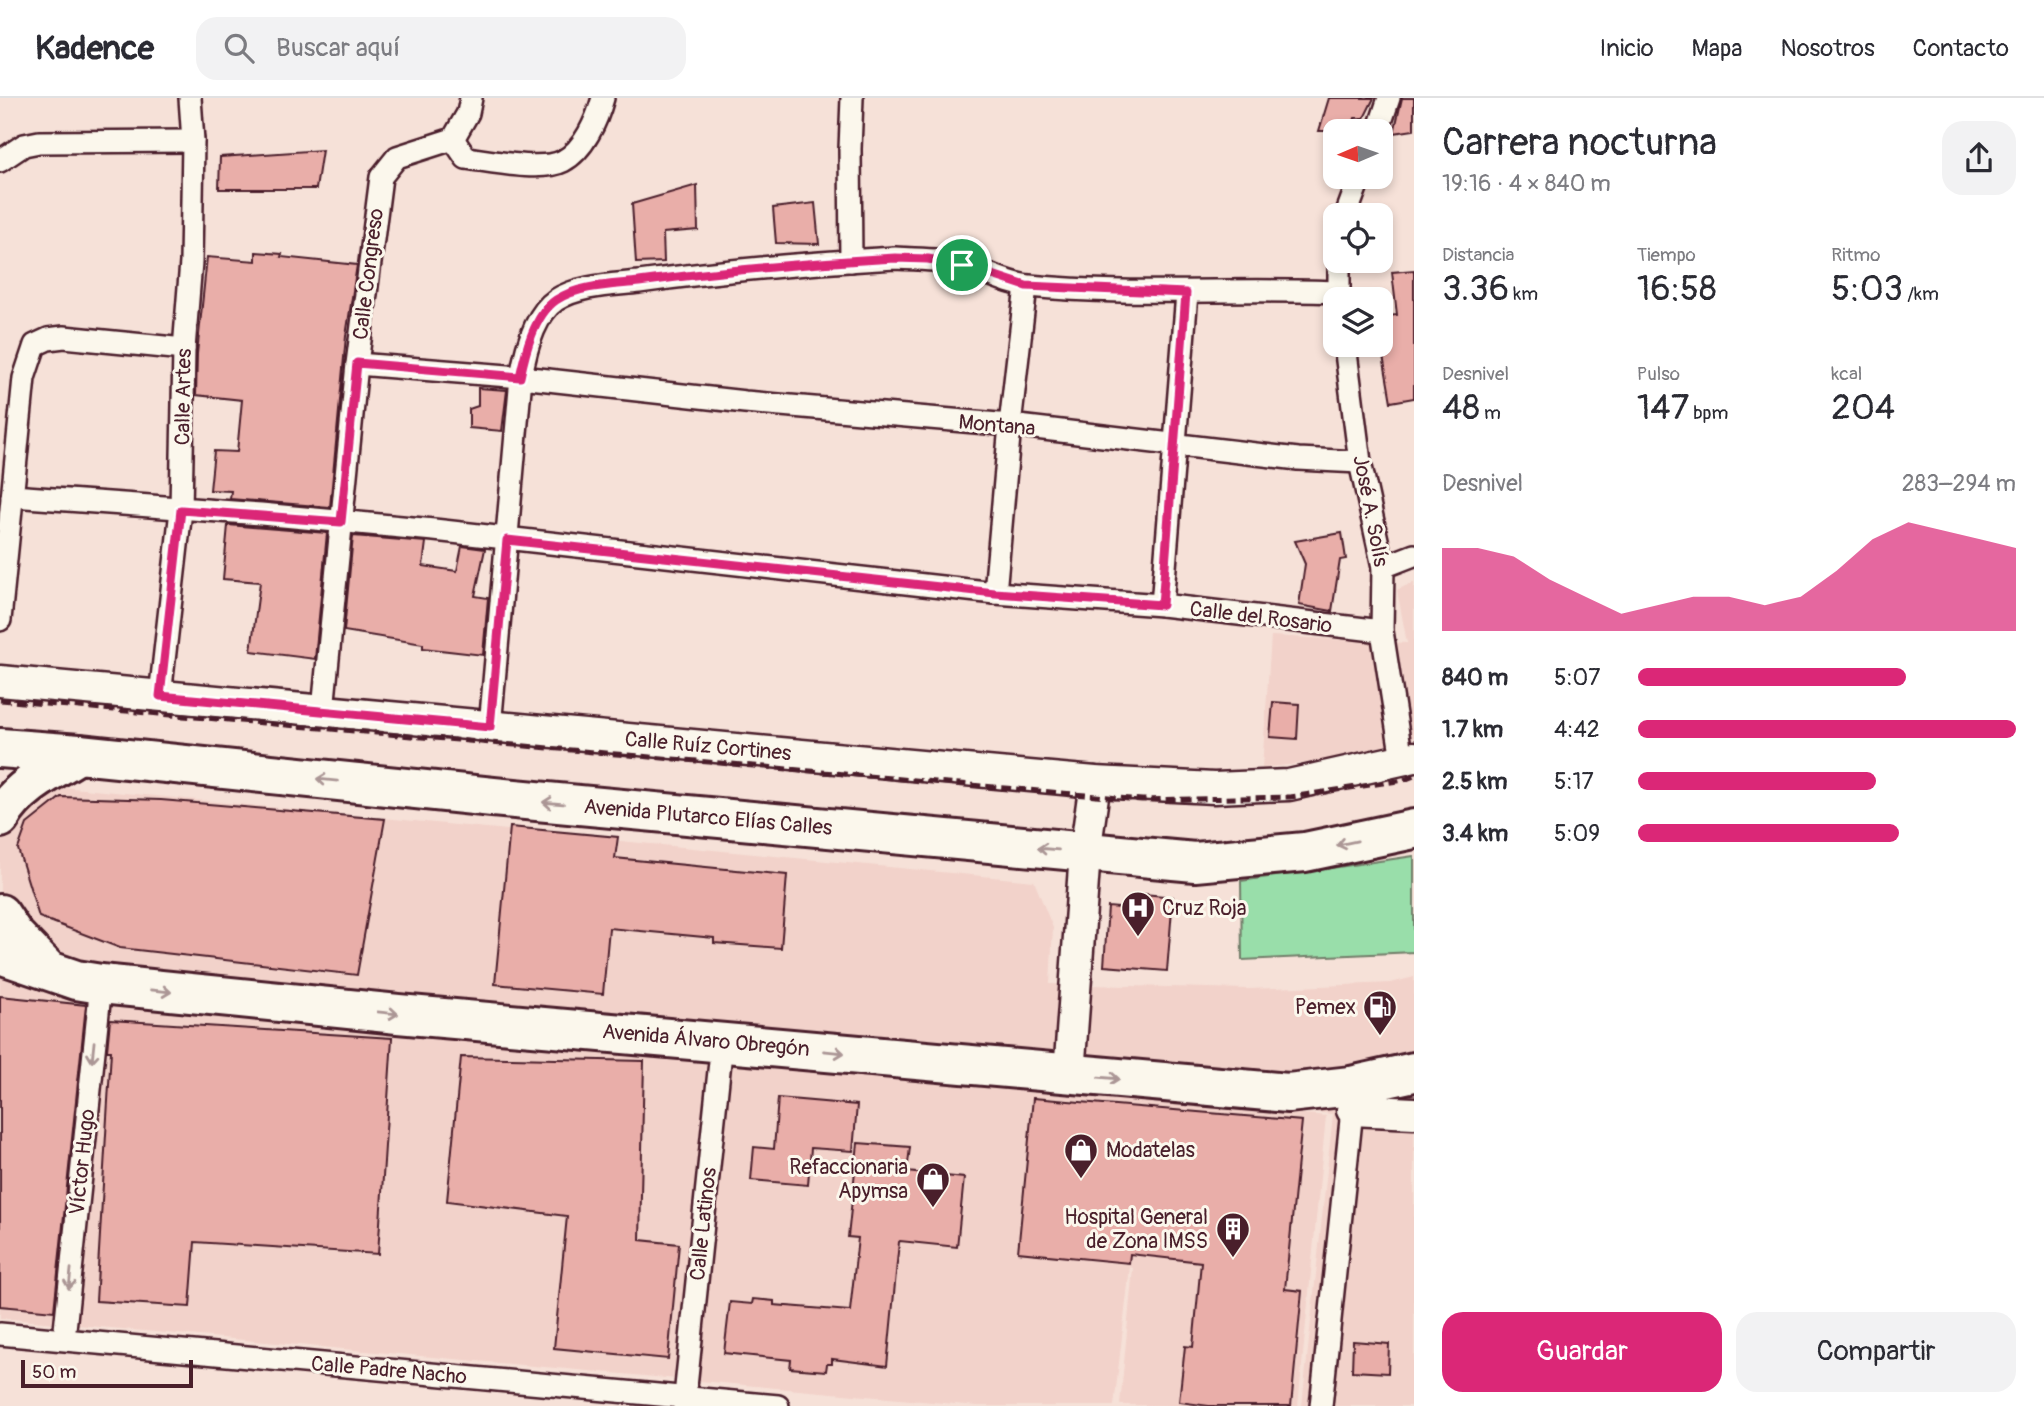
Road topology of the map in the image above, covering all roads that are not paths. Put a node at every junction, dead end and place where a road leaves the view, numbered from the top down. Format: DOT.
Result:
graph roads {
  1 [pos="190,98"];
  2 [pos="471,98"];
  3 [pos="603,98"];
  4 [pos="852,98"];
  5 [pos="1390,98"];
  6 [pos="1382,119"];
  7 [pos="453,139"];
  8 [pos="192,141"];
  9 [pos="0,161"];
  10 [pos="851,261"];
  11 [pos="1026,286"];
  12 [pos="1186,293"];
  13 [pos="1323,293"];
  14 [pos="184,349"];
  15 [pos="1347,357"];
  16 [pos="357,363"];
  17 [pos="520,377"];
  18 [pos="1010,425"];
  19 [pos="1175,444"];
  20 [pos="1360,462"];
  21 [pos="12,496"];
  22 [pos="181,510"];
  23 [pos="341,522"];
  24 [pos="507,540"];
  25 [pos="1414,555"];
  26 [pos="1383,567"];
  27 [pos="995,593"];
  28 [pos="1162,605"];
  29 [pos="0,620"];
  30 [pos="1382,631"];
  31 [pos="0,681"];
  32 [pos="160,696"];
  33 [pos="323,710"];
  34 [pos="490,727"];
  35 [pos="0,748"];
  36 [pos="79,754"];
  37 [pos="1408,758"];
  38 [pos="1095,782"];
  39 [pos="0,818"];
  40 [pos="1414,829"];
  41 [pos="1085,853"];
  42 [pos="0,914"];
  43 [pos="0,954"];
  44 [pos="48,971"];
  45 [pos="100,985"];
  46 [pos="722,1042"];
  47 [pos="1414,1072"];
  48 [pos="1069,1074"];
  49 [pos="1351,1098"];
  50 [pos="1414,1113"];
  51 [pos="0,1335"];
  52 [pos="64,1339"];
  53 [pos="684,1402"];
  54 [pos="778,1406"];
  55 [pos="1321,1406"];
  1 -- 8 [label="street, Calle Artes"];
  2 -- 7 [label="street"];
  3 -- 7 [label="street"];
  4 -- 10 [label="street"];
  5 -- 6 [label="street"];
  7 -- 16 [label="street, Calle Congreso"];
  8 -- 9 [label="street"];
  8 -- 14 [label="street, Calle Artes"];
  10 -- 11 [label="street"];
  10 -- 17 [label="street"];
  11 -- 12 [label="street"];
  11 -- 18 [label="street"];
  12 -- 13 [label="street"];
  12 -- 19 [label="street"];
  14 -- 21 [label="street"];
  14 -- 22 [label="street, Calle Artes"];
  15 -- 20 [label="street, José A. Solís"];
  16 -- 17 [label="street, Montana"];
  16 -- 23 [label="street, Calle Congreso"];
  17 -- 18 [label="street, Montana"];
  17 -- 24 [label="street"];
  18 -- 19 [label="street, Montana"];
  18 -- 27 [label="street"];
  19 -- 20 [label="street, Montana"];
  19 -- 28 [label="street"];
  20 -- 26 [label="street, José A. Solís"];
  21 -- 22 [label="street, Calle del Rosario"];
  21 -- 29 [label="street"];
  22 -- 23 [label="street, Calle del Rosario"];
  22 -- 32 [label="street, Calle Artes"];
  23 -- 24 [label="street, Calle del Rosario"];
  23 -- 33 [label="street, Calle Congreso"];
  24 -- 27 [label="street, Calle del Rosario"];
  24 -- 34 [label="street"];
  25 -- 26 [label="street"];
  26 -- 30 [label="street, José A. Solís"];
  27 -- 28 [label="street, Calle del Rosario"];
  28 -- 30 [label="street, Calle del Rosario"];
  30 -- 37 [label="street, José A. Solís"];
  31 -- 32 [label="street, Calle Ruíz Cortines"];
  32 -- 33 [label="street, Calle Ruíz Cortines"];
  33 -- 34 [label="street, Calle Ruíz Cortines"];
  34 -- 38 [label="street, Calle Ruíz Cortines"];
  35 -- 36 [label="highway, Avenida Plutarco Elías Calles"];
  36 -- 39 [label="highway"];
  41 -- 36 [label="highway, Avenida Plutarco Elías Calles, one-way"];
  37 -- 38 [label="street, Calle Ruíz Cortines"];
  38 -- 41 [label="street"];
  40 -- 41 [label="highway, Avenida Plutarco Elías Calles, one-way"];
  41 -- 48 [label="street"];
  42 -- 44 [label="highway"];
  43 -- 44 [label="highway, Avenida Álvaro Obregón"];
  44 -- 45 [label="highway, Avenida Álvaro Obregón"];
  45 -- 46 [label="highway, Avenida Álvaro Obregón, one-way"];
  45 -- 52 [label="street, Víctor Hugo, one-way"];
  46 -- 48 [label="highway, Avenida Álvaro Obregón, one-way"];
  46 -- 53 [label="street, Calle Latinos"];
  47 -- 49 [label="highway, Avenida Álvaro Obregón"];
  48 -- 49 [label="highway, Avenida Álvaro Obregón, one-way"];
  49 -- 50 [label="street"];
  49 -- 55 [label="street"];
  51 -- 52 [label="street, Calle Padre Nacho"];
  52 -- 53 [label="street, Calle Padre Nacho"];
  53 -- 54 [label="street, Calle Padre Nacho"];
}
